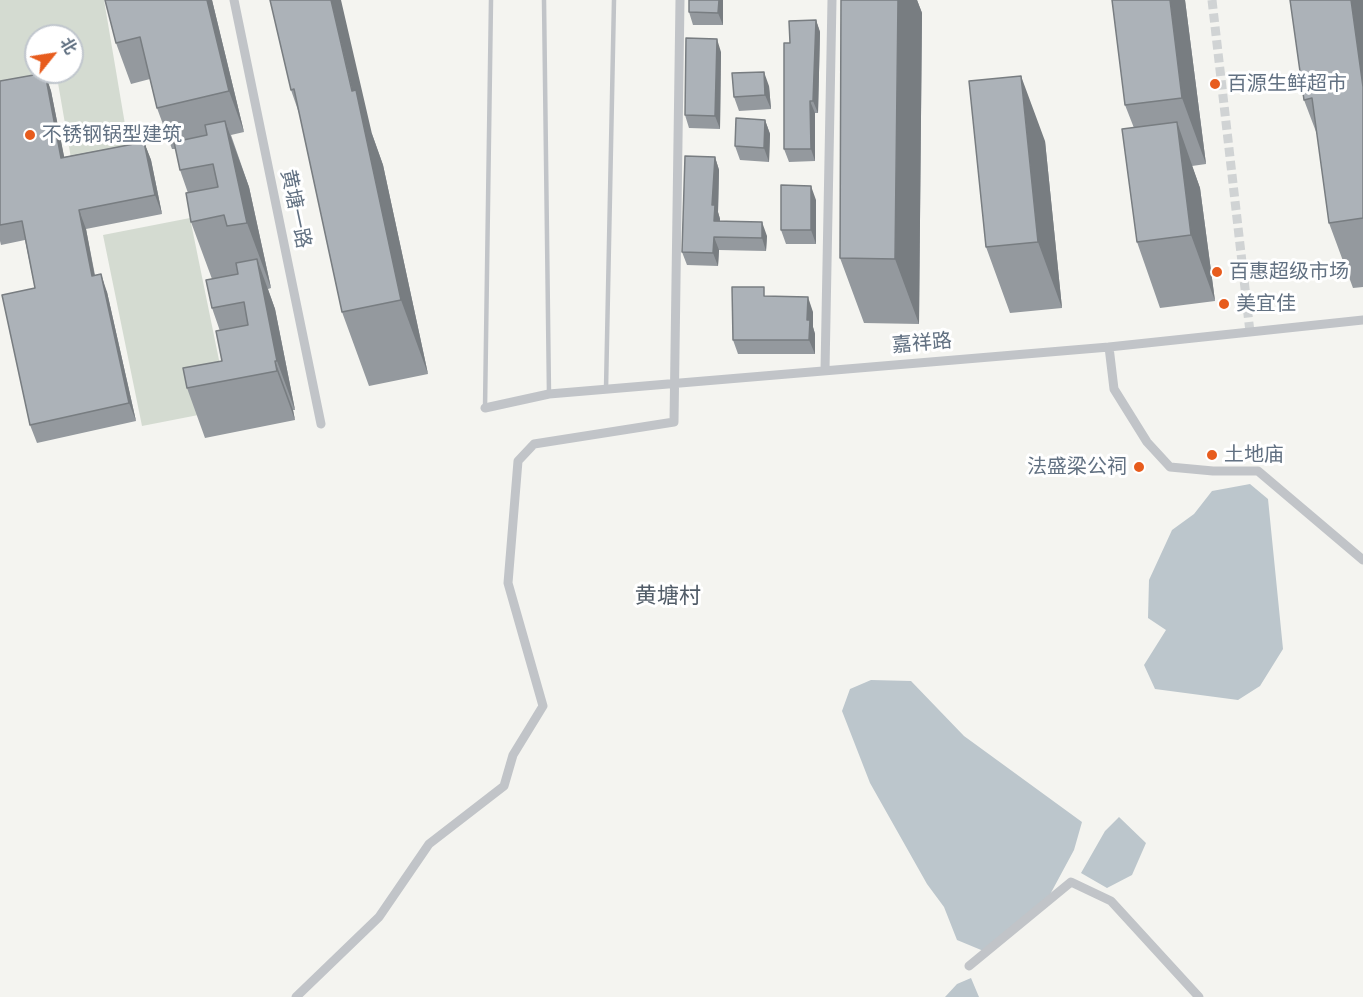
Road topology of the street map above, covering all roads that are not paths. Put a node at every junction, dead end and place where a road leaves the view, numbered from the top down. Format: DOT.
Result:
graph roads {
  1 [pos="234,0"];
  2 [pos="491,0"];
  3 [pos="544,0"];
  4 [pos="614,0"];
  5 [pos="680,0"];
  6 [pos="832,0"];
  7 [pos="1363,320"];
  8 [pos="1109,347"];
  9 [pos="825,370"];
  10 [pos="675,383"];
  11 [pos="606,389"];
  12 [pos="549,394"];
  13 [pos="485,408"];
  14 [pos="321,424"];
  15 [pos="1363,560"];
  16 [pos="969,966"];
  17 [pos="296,997"];
  18 [pos="1199,997"];
  1 -- 14 [label="street, 黄塘一路"];
  2 -- 13 [label="lane"];
  3 -- 12 [label="lane"];
  4 -- 11 [label="lane"];
  5 -- 10 [label="street"];
  6 -- 9 [label="street"];
  7 -- 8 [label="street, 嘉祥路"];
  8 -- 9 [label="street, 嘉祥路"];
  8 -- 15 [label="street"];
  9 -- 10 [label="street, 嘉祥路"];
  10 -- 11 [label="street, 嘉祥路"];
  10 -- 17 [label="street"];
  11 -- 12 [label="street, 嘉祥路"];
  12 -- 13 [label="street, 嘉祥路"];
  16 -- 18 [label="street"];
}
